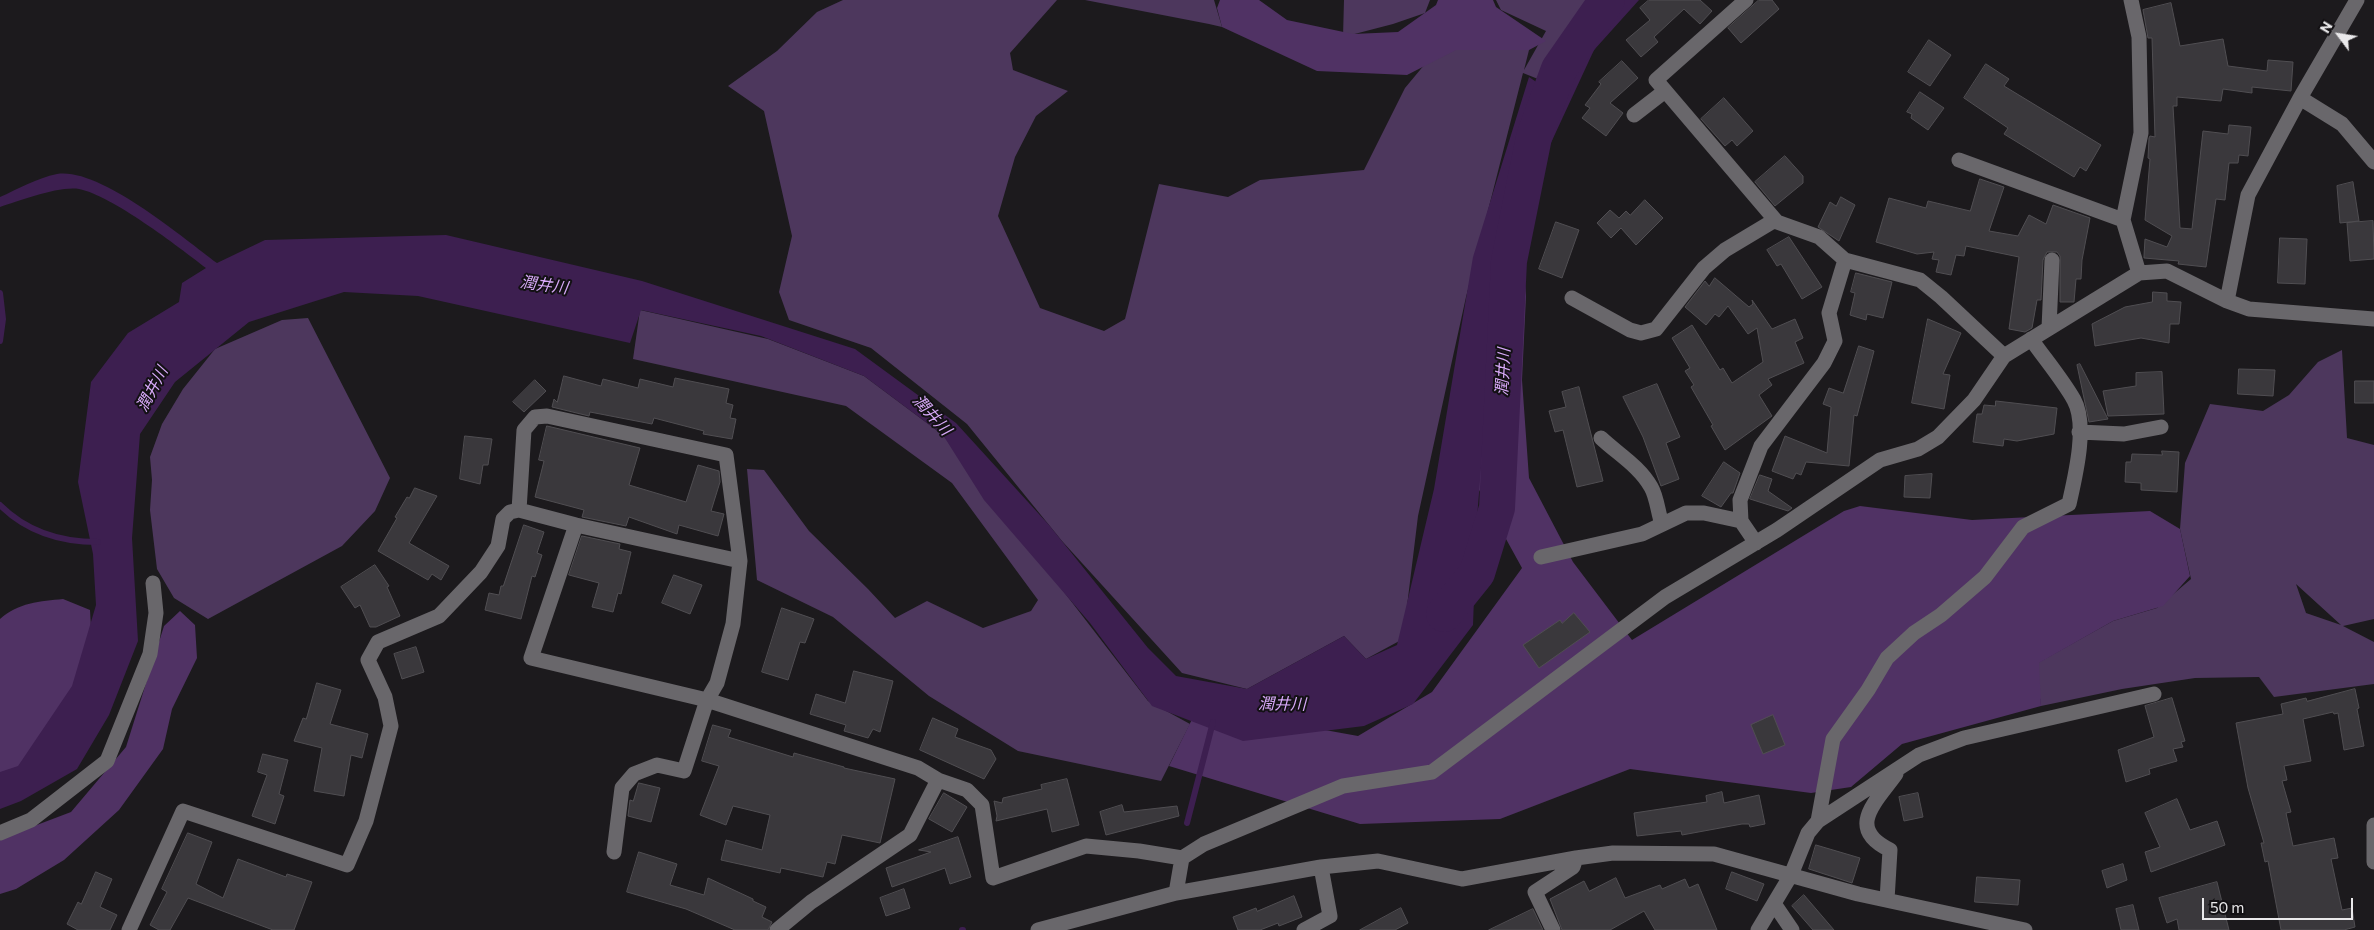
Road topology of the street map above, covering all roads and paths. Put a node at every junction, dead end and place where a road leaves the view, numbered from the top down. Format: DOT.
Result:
graph roads {
  1 [pos="1746,0"];
  2 [pos="2131,0"];
  3 [pos="2357,0"];
  4 [pos="1665,91"];
  5 [pos="2300,98"];
  6 [pos="1634,115"];
  7 [pos="1959,160"];
  8 [pos="2374,162"];
  9 [pos="1775,220"];
  10 [pos="2123,220"];
  11 [pos="1845,260"];
  12 [pos="2052,260"];
  13 [pos="2139,273"];
  14 [pos="1572,298"];
  15 [pos="2227,301"];
  16 [pos="2374,319"];
  17 [pos="2049,328"];
  18 [pos="2031,339"];
  19 [pos="2004,356"];
  20 [pos="2161,427"];
  21 [pos="2079,432"];
  22 [pos="1601,438"];
  23 [pos="519,510"];
  24 [pos="1741,521"];
  25 [pos="1662,524"];
  26 [pos="576,525"];
  27 [pos="1756,543"];
  28 [pos="1541,557"];
  29 [pos="740,561"];
  30 [pos="153,583"];
  31 [pos="2154,694"];
  32 [pos="707,700"];
  33 [pos="1901,767"];
  34 [pos="938,780"];
  35 [pos="1818,821"];
  36 [pos="2374,825"];
  37 [pos="0,833"];
  38 [pos="614,852"];
  39 [pos="1182,858"];
  40 [pos="1576,858"];
  41 [pos="2374,862"];
  42 [pos="1320,868"];
  43 [pos="1791,875"];
  44 [pos="1176,893"];
  45 [pos="1887,900"];
  46 [pos="1774,905"];
  47 [pos="129,930"];
  48 [pos="777,930"];
  49 [pos="1038,930"];
  50 [pos="1304,930"];
  51 [pos="1553,930"];
  52 [pos="1758,930"];
  53 [pos="1792,930"];
  54 [pos="2025,930"];
  1 -- 4 [label="street"];
  2 -- 10 [label="street"];
  3 -- 5 [label="street"];
  4 -- 6 [label="street"];
  4 -- 9 [label="street"];
  5 -- 8 [label="street"];
  5 -- 15 [label="street"];
  7 -- 10 [label="street"];
  9 -- 11 [label="street"];
  9 -- 14 [label="street"];
  10 -- 13 [label="street"];
  11 -- 19 [label="street"];
  11 -- 24 [label="street"];
  12 -- 17 [label="street"];
  13 -- 15 [label="street"];
  13 -- 17 [label="street"];
  15 -- 16 [label="street"];
  17 -- 18 [label="street"];
  18 -- 19 [label="street"];
  18 -- 21 [label="street"];
  19 -- 27 [label="street"];
  20 -- 21 [label="street"];
  21 -- 35 [label="street"];
  22 -- 25 [label="street"];
  23 -- 26 [label="street"];
  23 -- 29 [label="street"];
  23 -- 47 [label="street"];
  24 -- 25 [label="street"];
  24 -- 27 [label="street"];
  25 -- 28 [label="street"];
  26 -- 29 [label="street"];
  26 -- 32 [label="street"];
  27 -- 39 [label="street"];
  29 -- 32 [label="street"];
  30 -- 37 [label="street"];
  31 -- 33 [label="street"];
  32 -- 34 [label="street"];
  32 -- 38 [label="street"];
  33 -- 35 [label="street"];
  33 -- 45 [label="street"];
  34 -- 39 [label="street"];
  34 -- 48 [label="street"];
  35 -- 43 [label="street"];
  36 -- 41 [label="street"];
  39 -- 44 [label="street"];
  40 -- 42 [label="street"];
  40 -- 43 [label="street"];
  40 -- 51 [label="street"];
  42 -- 44 [label="street"];
  42 -- 50 [label="street"];
  43 -- 45 [label="street"];
  43 -- 46 [label="street"];
  44 -- 49 [label="street"];
  45 -- 54 [label="street"];
  46 -- 52 [label="street"];
  46 -- 53 [label="street"];
}
